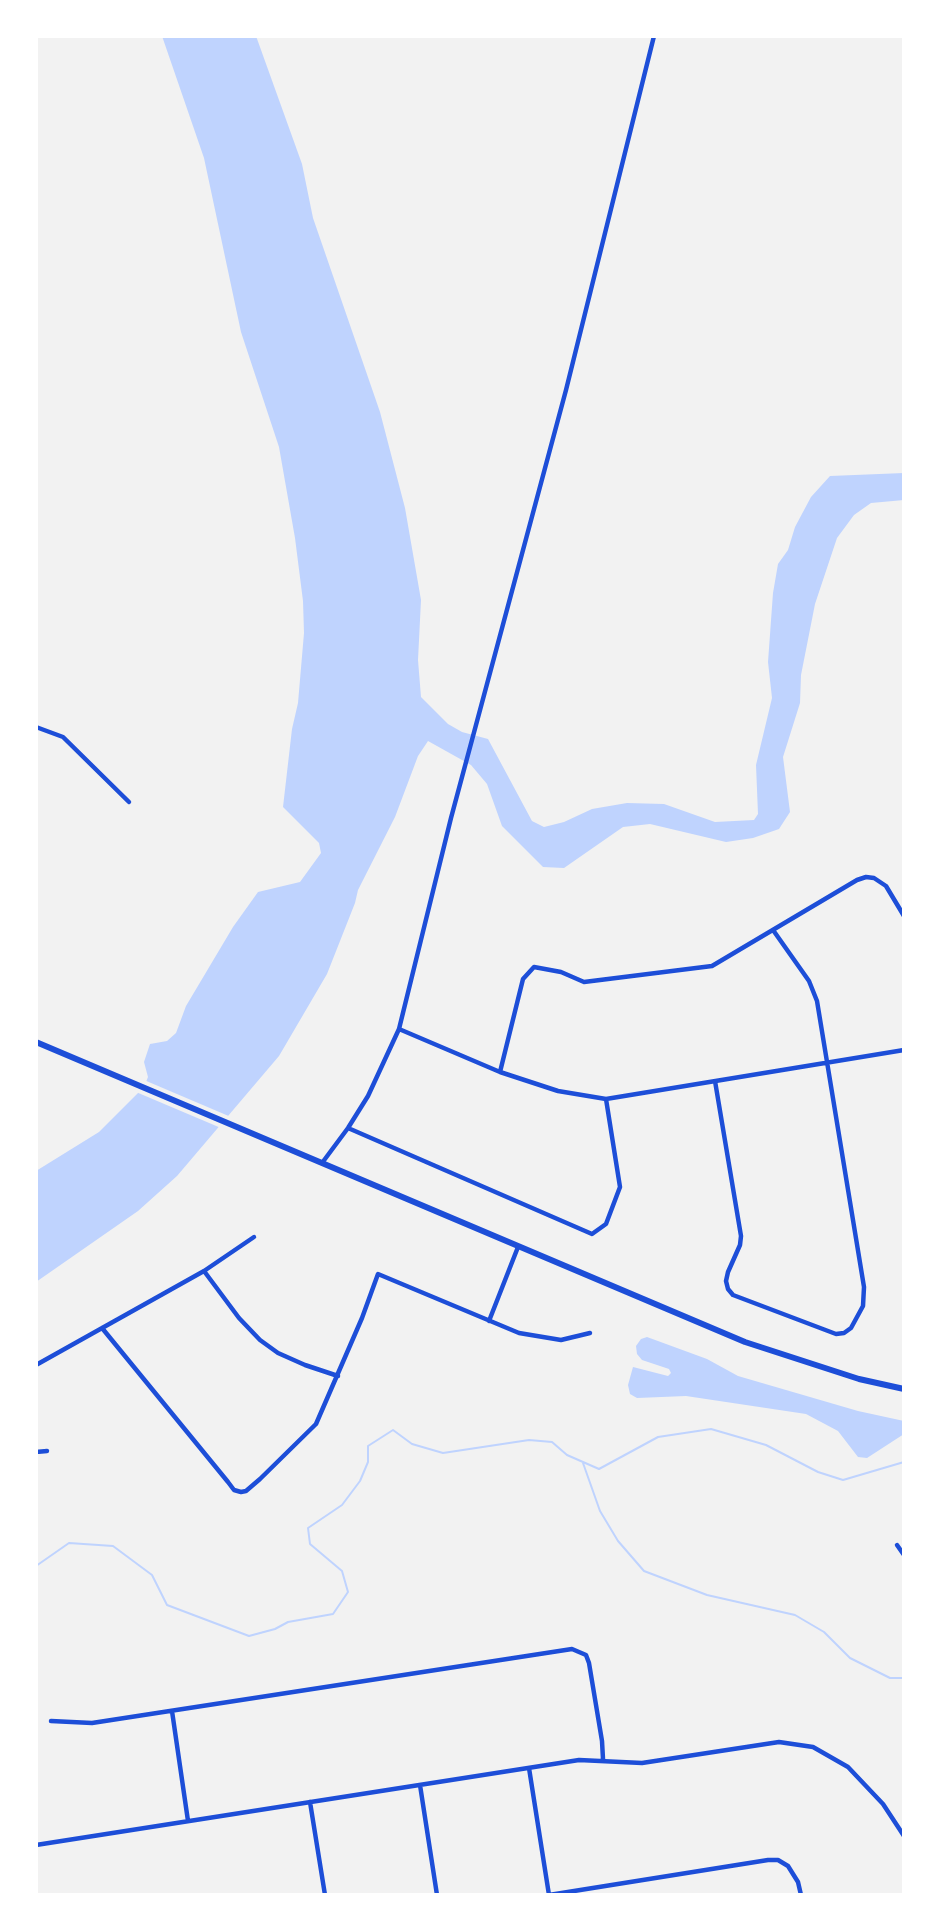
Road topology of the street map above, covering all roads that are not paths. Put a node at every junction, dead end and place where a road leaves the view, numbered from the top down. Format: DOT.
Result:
graph roads {
  1 [pos="654,36"];
  2 [pos="36,727"];
  3 [pos="129,802"];
  4 [pos="904,916"];
  5 [pos="773,930"];
  6 [pos="399,1029"];
  7 [pos="36,1042"];
  8 [pos="904,1050"];
  9 [pos="826,1062"];
  10 [pos="500,1072"];
  11 [pos="716,1081"];
  12 [pos="606,1099"];
  13 [pos="348,1128"];
  14 [pos="322,1163"];
  15 [pos="254,1237"];
  16 [pos="518,1247"];
  17 [pos="204,1271"];
  18 [pos="489,1321"];
  19 [pos="102,1328"];
  20 [pos="590,1333"];
  21 [pos="36,1365"];
  22 [pos="338,1376"];
  23 [pos="904,1389"];
  24 [pos="47,1451"];
  25 [pos="36,1452"];
  26 [pos="897,1545"];
  27 [pos="904,1555"];
  28 [pos="172,1711"];
  29 [pos="51,1721"];
  30 [pos="603,1759"];
  31 [pos="529,1767"];
  32 [pos="420,1785"];
  33 [pos="310,1802"];
  34 [pos="188,1821"];
  35 [pos="904,1836"];
  36 [pos="36,1845"];
  37 [pos="325,1895"];
  38 [pos="437,1895"];
  39 [pos="549,1895"];
  40 [pos="801,1895"];
  1 -- 6 [label="street"];
  2 -- 3 [label="street"];
  4 -- 5 [label="street"];
  5 -- 9 [label="street"];
  5 -- 10 [label="street"];
  6 -- 10 [label="street"];
  6 -- 13 [label="street"];
  7 -- 14 [label="main road"];
  8 -- 9 [label="street"];
  9 -- 11 [label="street"];
  9 -- 11 [label="street"];
  10 -- 12 [label="street"];
  11 -- 12 [label="street"];
  12 -- 13 [label="street"];
  13 -- 14 [label="street"];
  14 -- 16 [label="main road"];
  15 -- 17 [label="street"];
  16 -- 18 [label="street"];
  16 -- 23 [label="main road"];
  17 -- 19 [label="street"];
  17 -- 22 [label="street"];
  18 -- 20 [label="street"];
  18 -- 22 [label="street"];
  19 -- 21 [label="street"];
  19 -- 22 [label="street"];
  24 -- 25 [label="street"];
  26 -- 27 [label="street"];
  28 -- 29 [label="street"];
  28 -- 30 [label="street"];
  28 -- 34 [label="street"];
  30 -- 31 [label="street"];
  30 -- 35 [label="street"];
  31 -- 32 [label="street"];
  31 -- 39 [label="street"];
  32 -- 33 [label="street"];
  32 -- 38 [label="street"];
  33 -- 34 [label="street"];
  33 -- 37 [label="street"];
  34 -- 36 [label="street"];
  39 -- 40 [label="street"];
}
